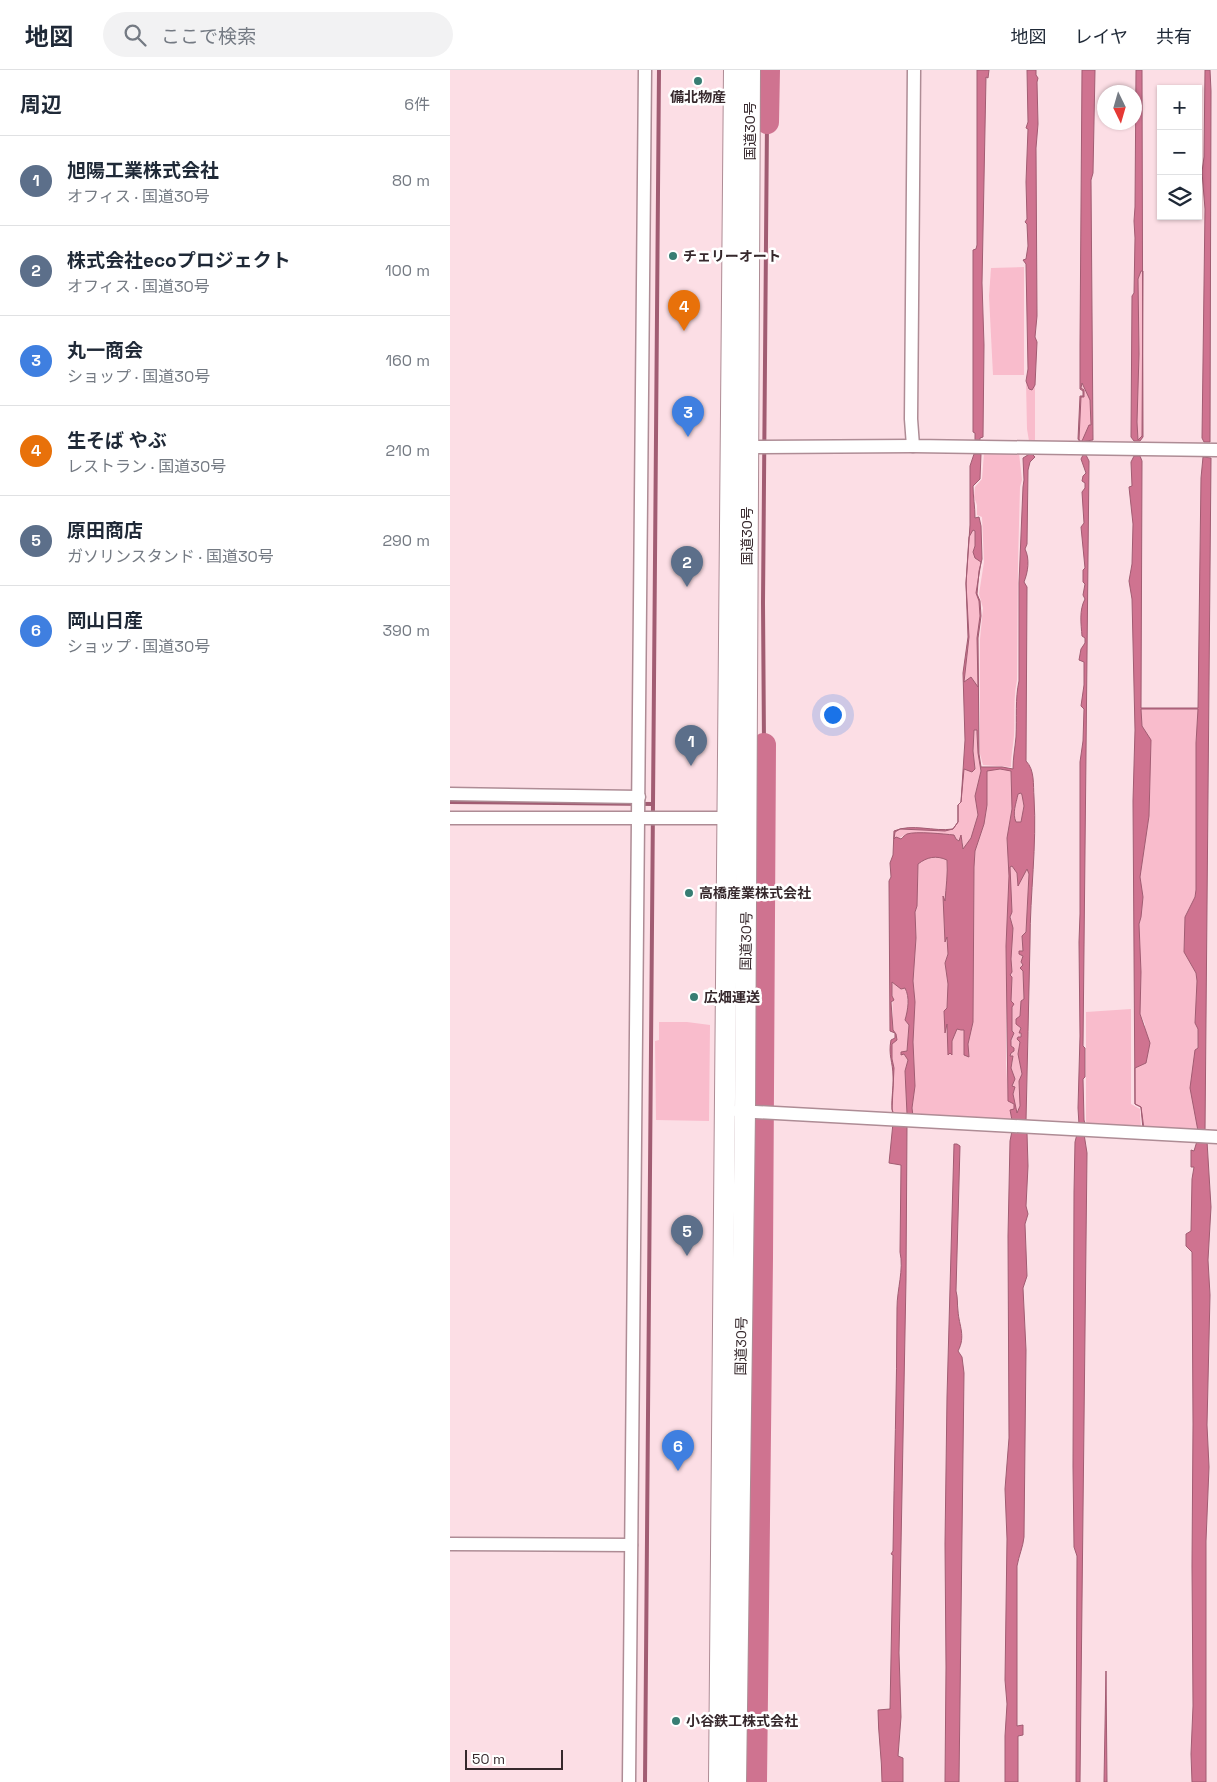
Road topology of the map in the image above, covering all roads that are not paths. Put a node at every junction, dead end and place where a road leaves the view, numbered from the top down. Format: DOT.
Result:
graph roads {
  1 [pos="645,70"];
  2 [pos="734,70"];
  3 [pos="750,70"];
  4 [pos="914,70"];
  5 [pos="913,446"];
  6 [pos="752,447"];
  7 [pos="1217,450"];
  8 [pos="450,794"];
  9 [pos="643,811"];
  10 [pos="450,818"];
  11 [pos="727,818"];
  12 [pos="747,819"];
  13 [pos="725,1111"];
  14 [pos="749,1112"];
  15 [pos="1217,1137"];
  16 [pos="450,1544"];
  17 [pos="631,1545"];
  18 [pos="629,1782"];
  19 [pos="719,1782"];
  20 [pos="736,1782"];
  1 -- 9 [label="street"];
  2 -- 11 [label="highway, 国道30号"];
  3 -- 6 [label="highway, 国道30号"];
  4 -- 5 [label="street"];
  5 -- 6 [label="street"];
  5 -- 7 [label="street"];
  6 -- 12 [label="highway, 国道30号"];
  8 -- 9 [label="street"];
  9 -- 10 [label="street"];
  9 -- 11 [label="street"];
  9 -- 17 [label="street"];
  11 -- 12 [label="street"];
  11 -- 13 [label="highway, 国道30号"];
  12 -- 14 [label="highway, 国道30号"];
  13 -- 14 [label="street"];
  13 -- 19 [label="highway, 国道30号"];
  14 -- 15 [label="street"];
  14 -- 20 [label="highway, 国道30号"];
  16 -- 17 [label="street"];
  17 -- 18 [label="street"];
}
